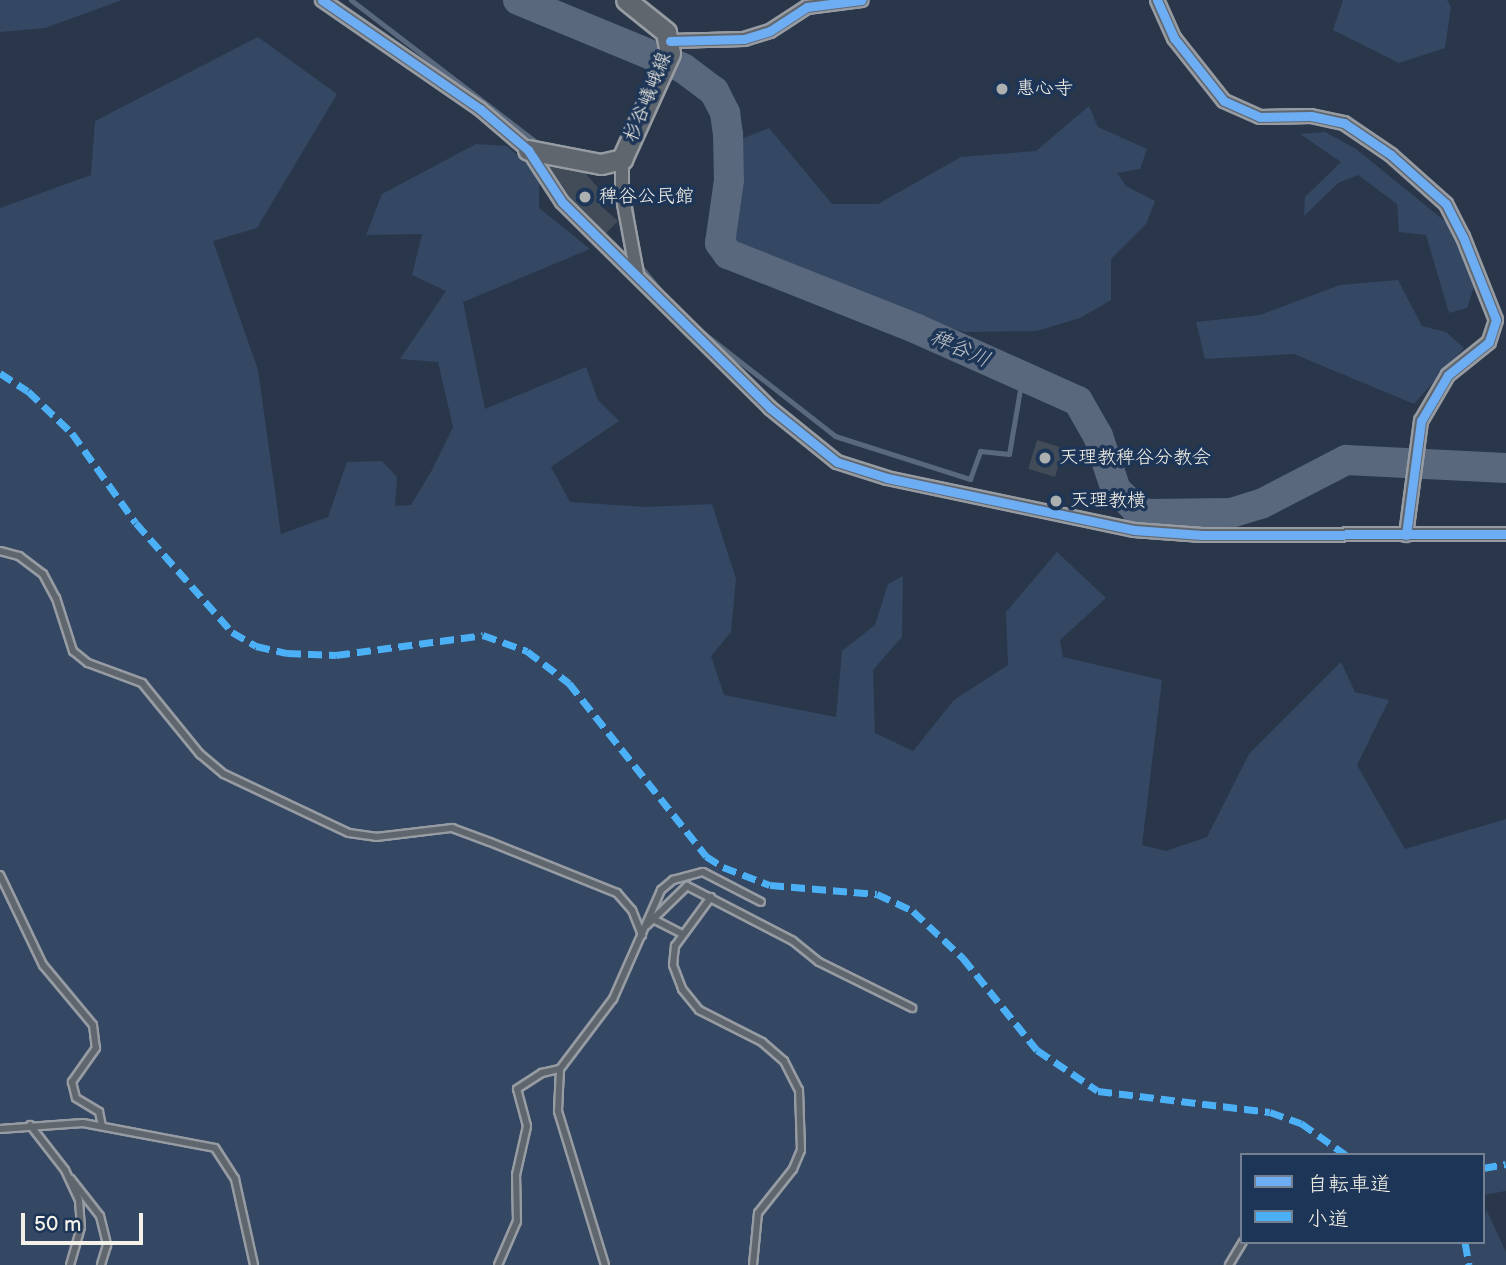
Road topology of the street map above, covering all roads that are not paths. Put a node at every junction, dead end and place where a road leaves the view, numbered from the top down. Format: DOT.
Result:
graph roads {
  1 [pos="322,0"];
  2 [pos="626,0"];
  3 [pos="862,0"];
  4 [pos="1157,0"];
  5 [pos="670,47"];
  6 [pos="528,150"];
  7 [pos="622,159"];
  8 [pos="637,275"];
  9 [pos="1506,534"];
  10 [pos="1406,535"];
  11 [pos="0,551"];
  12 [pos="0,875"];
  13 [pos="711,897"];
  14 [pos="761,902"];
  15 [pos="655,919"];
  16 [pos="646,926"];
  17 [pos="683,934"];
  18 [pos="642,935"];
  19 [pos="912,1008"];
  20 [pos="560,1069"];
  21 [pos="30,1125"];
  22 [pos="102,1126"];
  23 [pos="0,1129"];
  24 [pos="67,1175"];
  25 [pos="1242,1244"];
  26 [pos="70,1265"];
  27 [pos="101,1265"];
  28 [pos="254,1265"];
  29 [pos="498,1265"];
  30 [pos="606,1265"];
  31 [pos="753,1265"];
  32 [pos="1229,1265"];
  1 -- 6 [label="street"];
  2 -- 5 [label="main road, 杉谷嶬峨線"];
  3 -- 5 [label="street"];
  4 -- 10 [label="street"];
  5 -- 7 [label="main road, 杉谷嶬峨線"];
  6 -- 7 [label="main road, 杉谷嶬峨線"];
  6 -- 8 [label="street"];
  7 -- 8 [label="street"];
  8 -- 10 [label="street"];
  9 -- 10 [label="street"];
  11 -- 18 [label="lane"];
  12 -- 22 [label="lane"];
  13 -- 15 [label="lane"];
  13 -- 17 [label="lane"];
  13 -- 19 [label="lane"];
  14 -- 16 [label="lane"];
  15 -- 16 [label="lane"];
  15 -- 17 [label="lane"];
  16 -- 18 [label="lane"];
  17 -- 31 [label="lane"];
  18 -- 20 [label="lane"];
  20 -- 29 [label="lane"];
  20 -- 30 [label="lane"];
  21 -- 22 [label="lane"];
  21 -- 23 [label="lane"];
  21 -- 24 [label="lane"];
  22 -- 28 [label="lane"];
  24 -- 26 [label="lane"];
  24 -- 27 [label="lane"];
  25 -- 32 [label="lane"];
}
